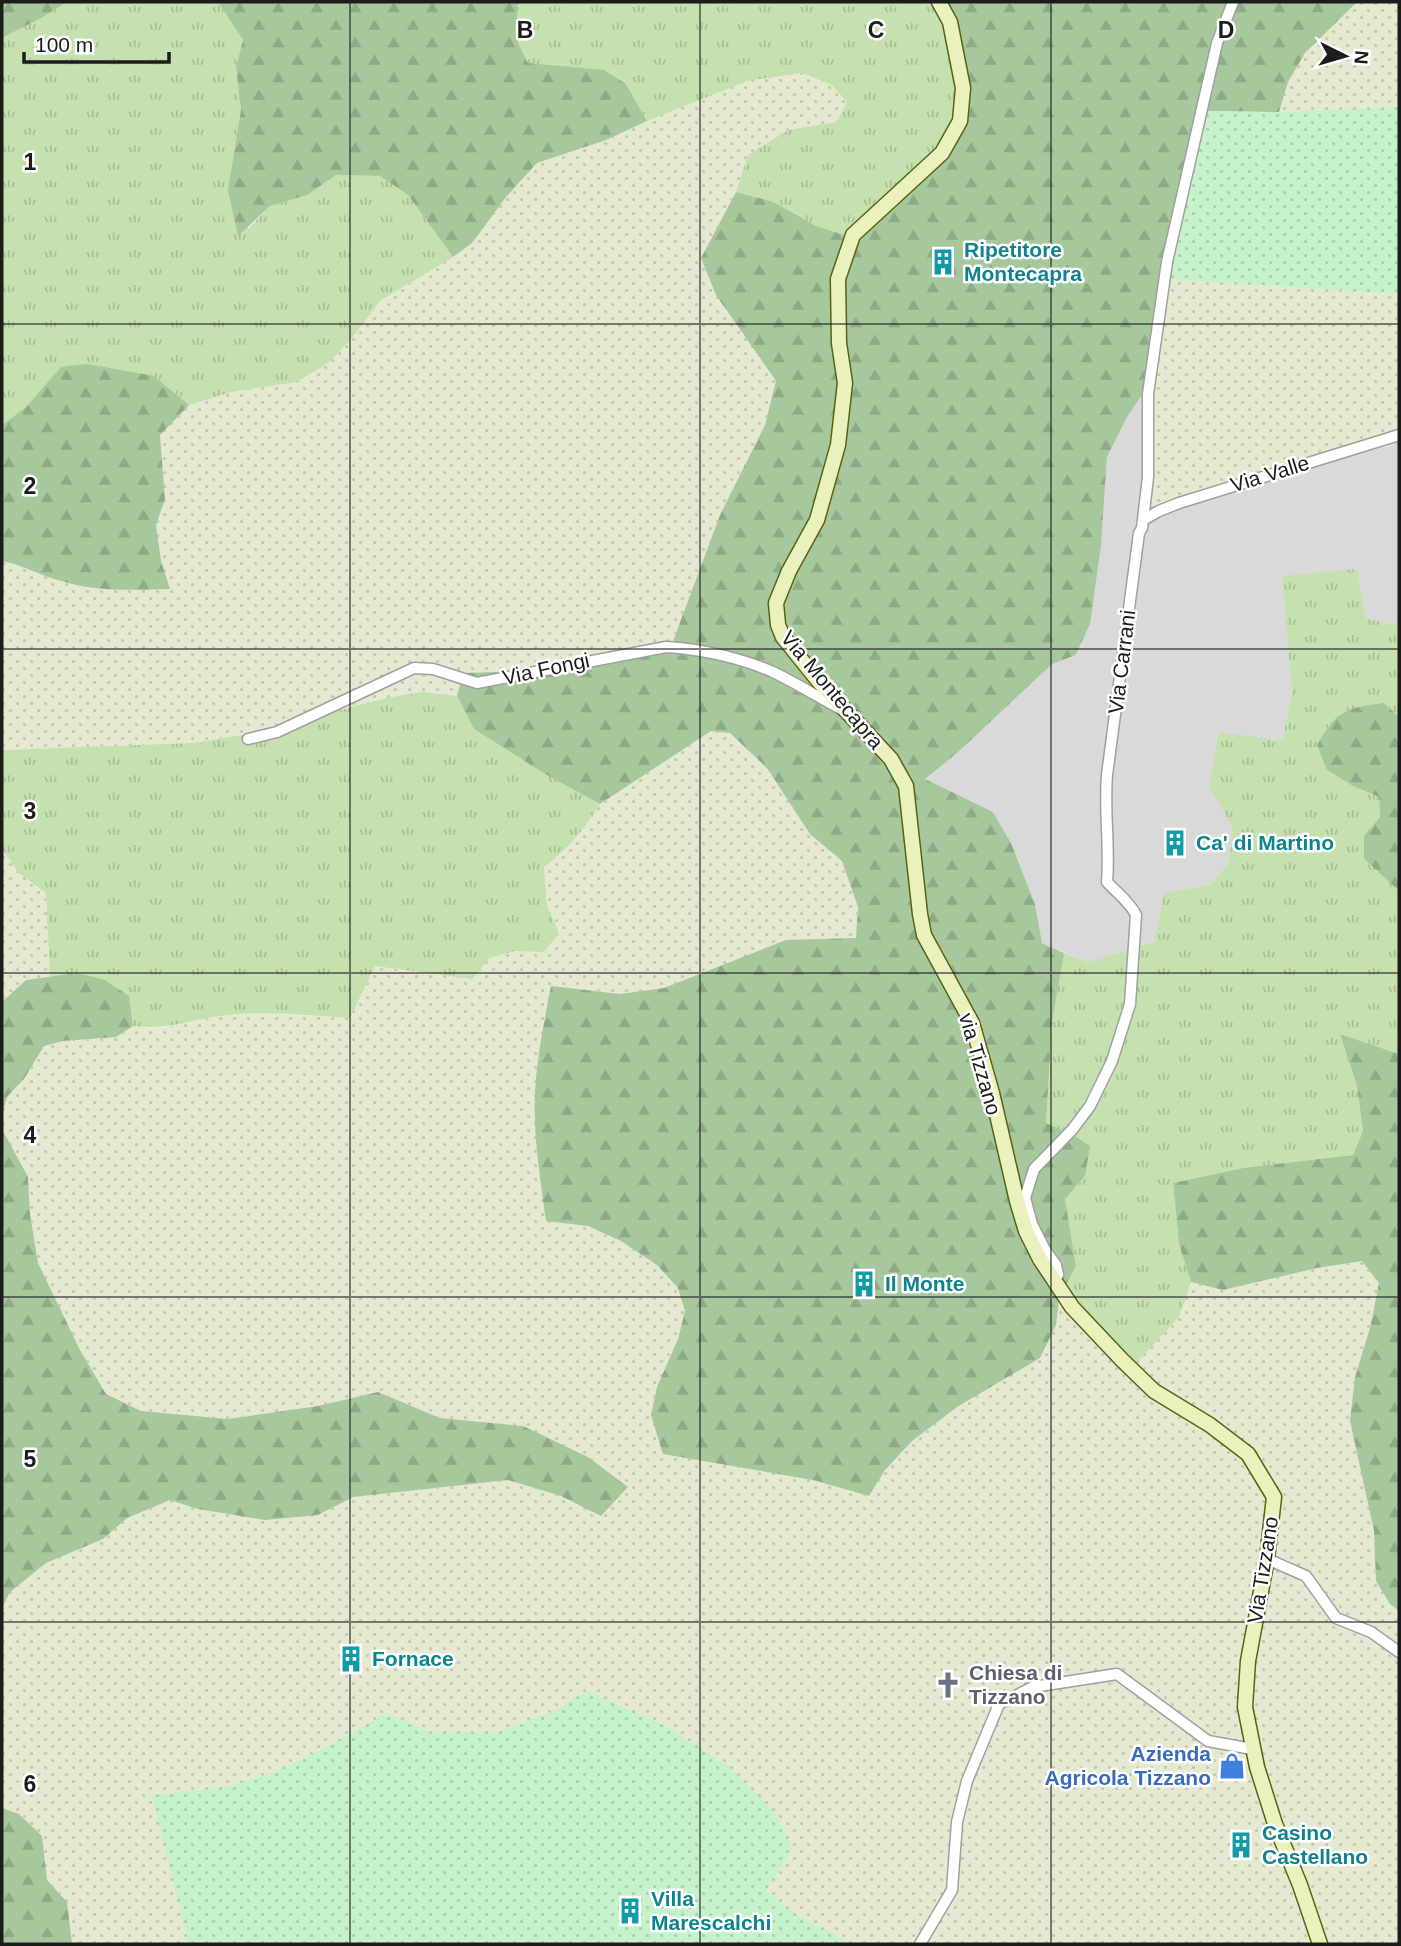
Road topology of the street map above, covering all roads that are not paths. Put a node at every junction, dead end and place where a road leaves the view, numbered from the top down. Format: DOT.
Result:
graph roads {
  1 [pos="939,2"];
  2 [pos="1233,2"];
  3 [pos="1399,435"];
  4 [pos="1143,520"];
  5 [pos="848,713"];
  6 [pos="248,739"];
  7 [pos="910,805"];
  8 [pos="1055,1280"];
  9 [pos="1268,1559"];
  10 [pos="1399,1652"];
  11 [pos="1252,1749"];
  12 [pos="920,1944"];
  13 [pos="1320,1944"];
  1 -- 5 [label="street, Via Montecapra"];
  2 -- 4 [label="street, Via Carrani"];
  3 -- 4 [label="street, Via Valle"];
  4 -- 8 [label="street, Via Carrani"];
  5 -- 6 [label="street, Via Fongi"];
  5 -- 7 [label="street, Via Montecapra"];
  7 -- 8 [label="street, via Tizzano"];
  8 -- 9 [label="street, Via Tizzano"];
  9 -- 10 [label="street"];
  9 -- 11 [label="street, Via Tizzano"];
  11 -- 12 [label="street"];
  11 -- 13 [label="street, Via Tizzano"];
}
